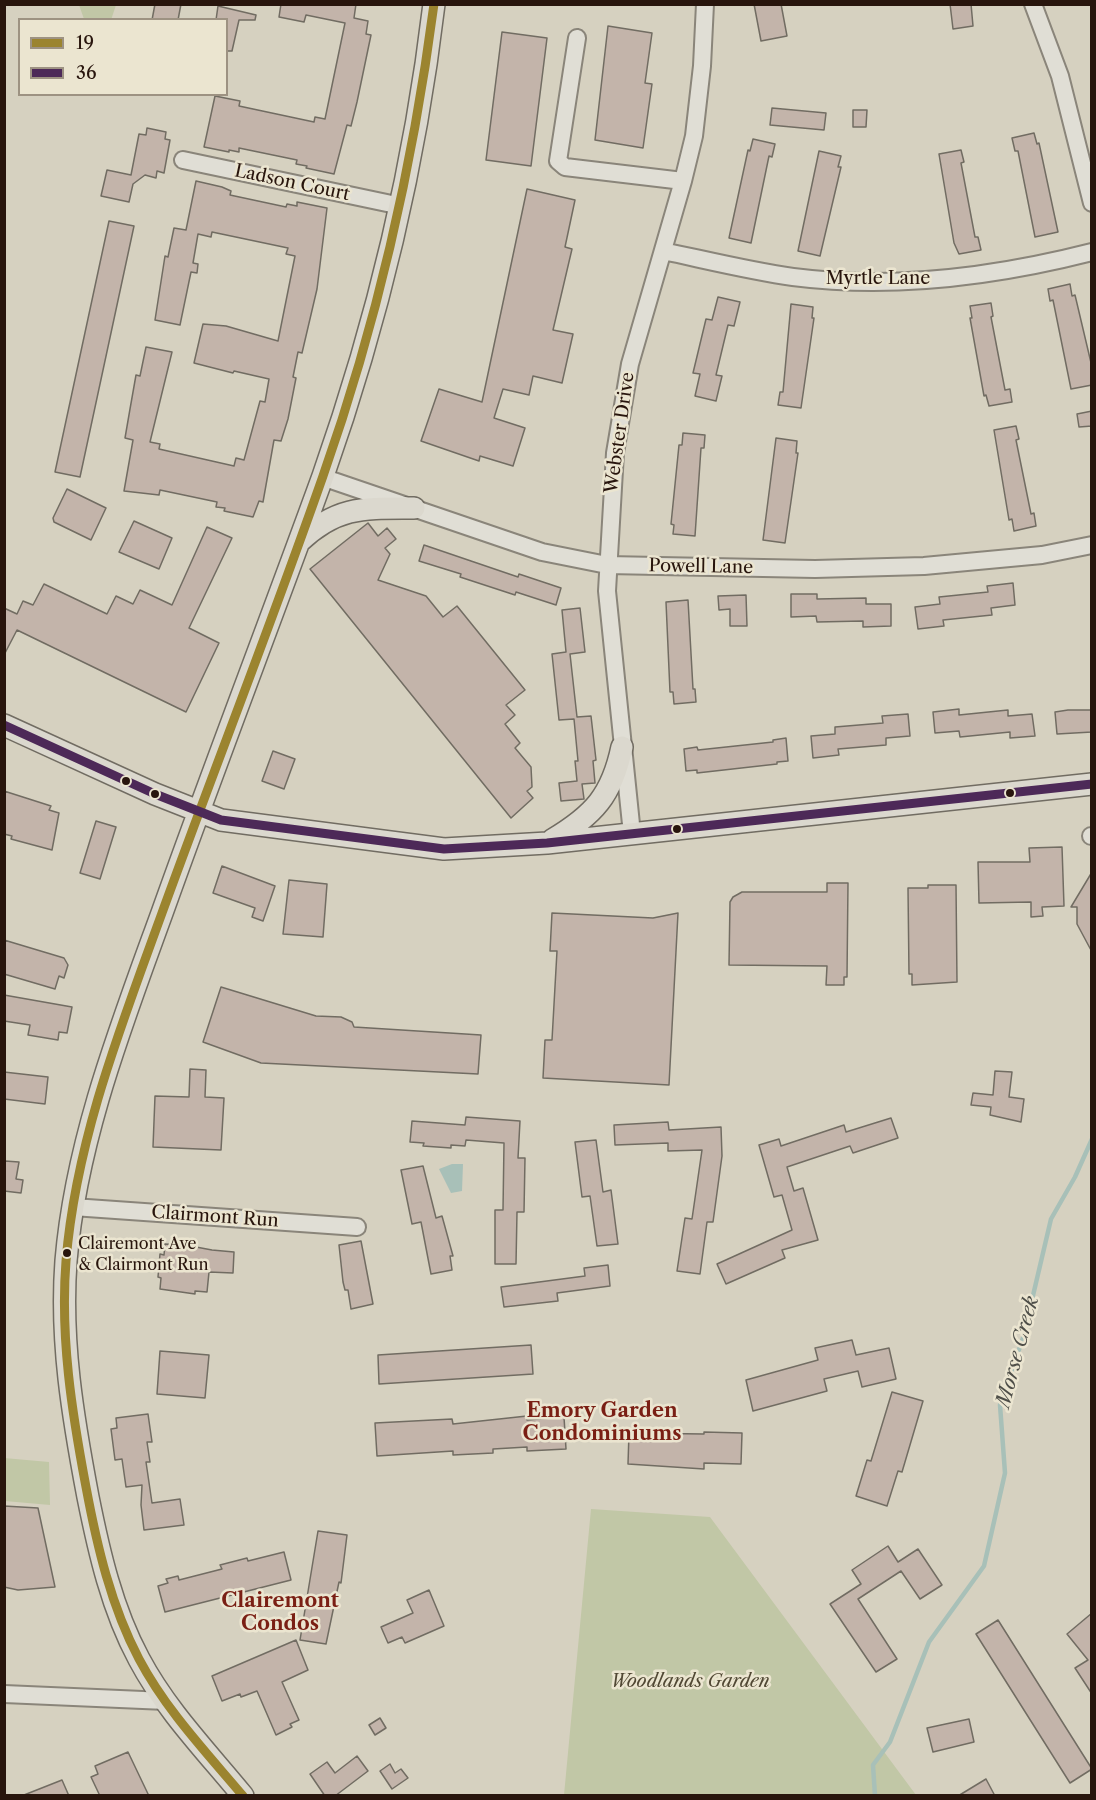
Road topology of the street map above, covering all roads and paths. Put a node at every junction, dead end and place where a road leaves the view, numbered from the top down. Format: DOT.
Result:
graph roads {
  1 [pos="434,4"];
  2 [pos="705,4"];
  3 [pos="1032,4"];
  4 [pos="577,38"];
  5 [pos="183,160"];
  6 [pos="683,181"];
  7 [pos="1092,203"];
  8 [pos="401,206"];
  9 [pos="663,251"];
  10 [pos="1092,252"];
  11 [pos="322,477"];
  12 [pos="414,508"];
  13 [pos="297,545"];
  14 [pos="1092,545"];
  15 [pos="607,565"];
  16 [pos="4,725"];
  17 [pos="622,747"];
  18 [pos="1092,784"];
  19 [pos="198,812"];
  20 [pos="632,834"];
  21 [pos="547,843"];
  22 [pos="73,1207"];
  23 [pos="357,1227"];
  24 [pos="4,1694"];
  25 [pos="166,1701"];
  26 [pos="243,1796"];
  1 -- 8 [label="main road"];
  2 -- 6 [label="street, Webster Drive"];
  3 -- 7 [label="street"];
  4 -- 6 [label="street"];
  5 -- 8 [label="street, Ladson Court"];
  6 -- 9 [label="street, Webster Drive"];
  8 -- 11 [label="main road"];
  9 -- 10 [label="street, Myrtle Lane"];
  9 -- 15 [label="street, Webster Drive"];
  11 -- 12 [label="street, Powell Lane"];
  11 -- 13 [label="main road"];
  12 -- 13 [label="main road"];
  12 -- 15 [label="street, Powell Lane"];
  13 -- 19 [label="main road"];
  14 -- 15 [label="street, Powell Lane"];
  15 -- 17 [label="street, Webster Drive"];
  16 -- 19 [label="main road"];
  17 -- 20 [label="street, Webster Drive"];
  17 -- 21 [label="main road"];
  18 -- 20 [label="main road"];
  19 -- 21 [label="main road"];
  19 -- 22 [label="main road"];
  20 -- 21 [label="main road"];
  22 -- 23 [label="street, Clairmont Run"];
  22 -- 25 [label="main road"];
  24 -- 25 [label="street"];
  25 -- 26 [label="main road"];
}
